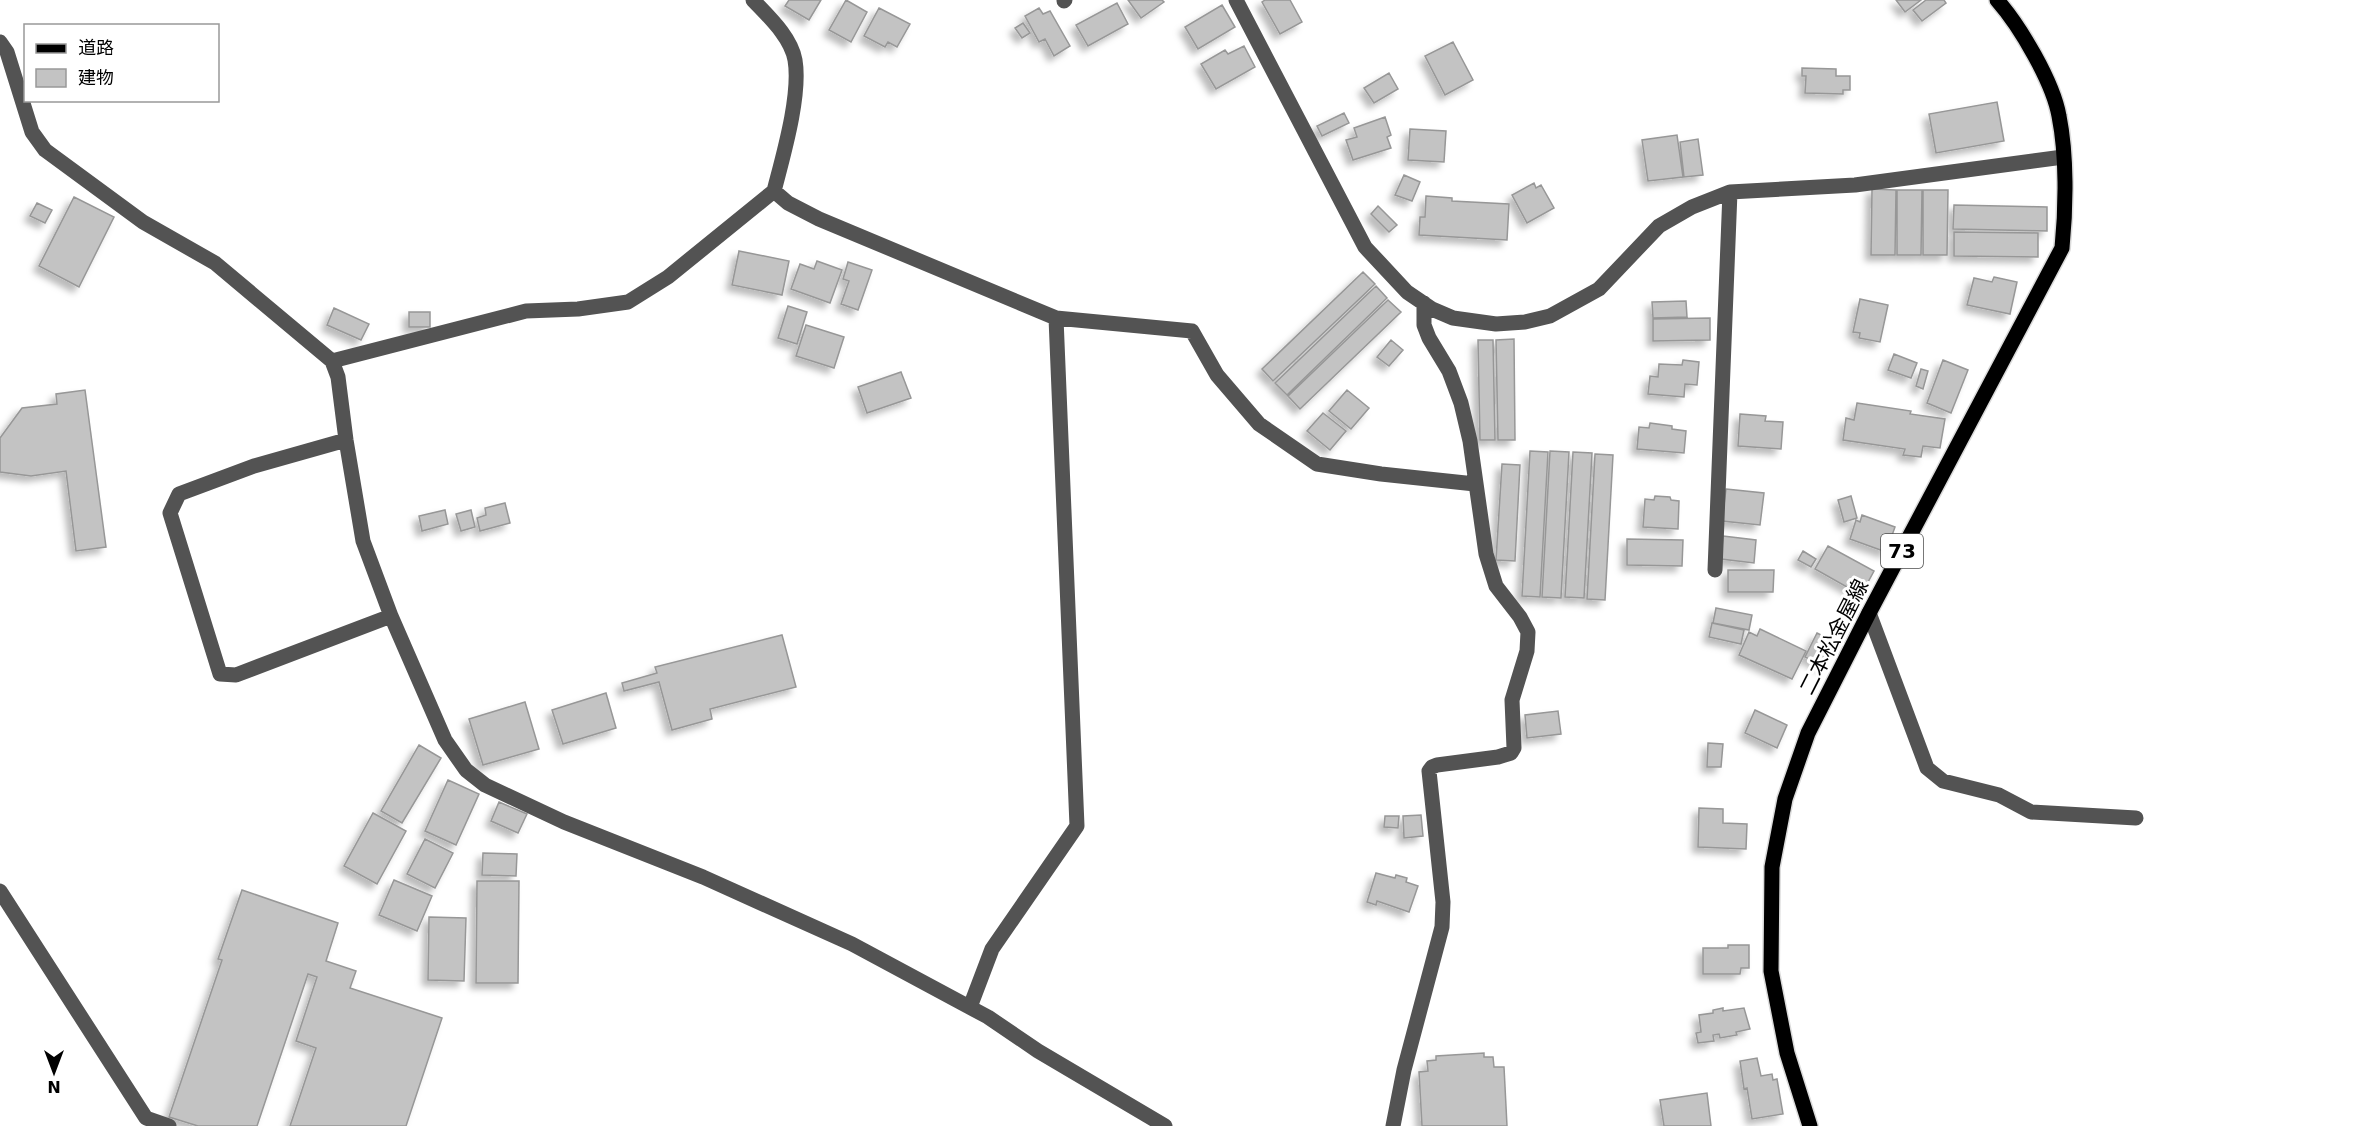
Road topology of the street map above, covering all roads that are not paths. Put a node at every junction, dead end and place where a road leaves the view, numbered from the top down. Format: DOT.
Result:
graph roads {
  1 [pos="753,0"];
  2 [pos="1236,0"];
  3 [pos="1997,0"];
  4 [pos="0,42"];
  5 [pos="2063,157"];
  6 [pos="774,191"];
  7 [pos="1730,192"];
  8 [pos="1424,303"];
  9 [pos="1056,318"];
  10 [pos="332,360"];
  11 [pos="345,440"];
  12 [pos="1475,484"];
  13 [pos="1714,570"];
  14 [pos="1869,613"];
  15 [pos="391,616"];
  16 [pos="2136,818"];
  17 [pos="0,891"];
  18 [pos="970,1007"];
  19 [pos="145,1122"];
  20 [pos="169,1126"];
  21 [pos="1165,1126"];
  22 [pos="1393,1126"];
  23 [pos="1810,1126"];
  1 -- 6 [label="street"];
  2 -- 8 [label="street"];
  3 -- 5 [label="main road, 二本松金屋線 / 73"];
  4 -- 10 [label="street"];
  5 -- 7 [label="street"];
  5 -- 14 [label="main road, 二本松金屋線 / 73"];
  6 -- 9 [label="street"];
  6 -- 10 [label="street"];
  7 -- 8 [label="street"];
  7 -- 13 [label="street"];
  8 -- 12 [label="street"];
  9 -- 12 [label="street"];
  9 -- 18 [label="street"];
  10 -- 11 [label="street"];
  11 -- 15 [label="street"];
  11 -- 15 [label="street"];
  12 -- 22 [label="street"];
  14 -- 16 [label="street"];
  14 -- 23 [label="main road, 二本松金屋線 / 73"];
  15 -- 18 [label="street"];
  17 -- 19 [label="street"];
  18 -- 21 [label="street"];
  19 -- 20 [label="street"];
}
